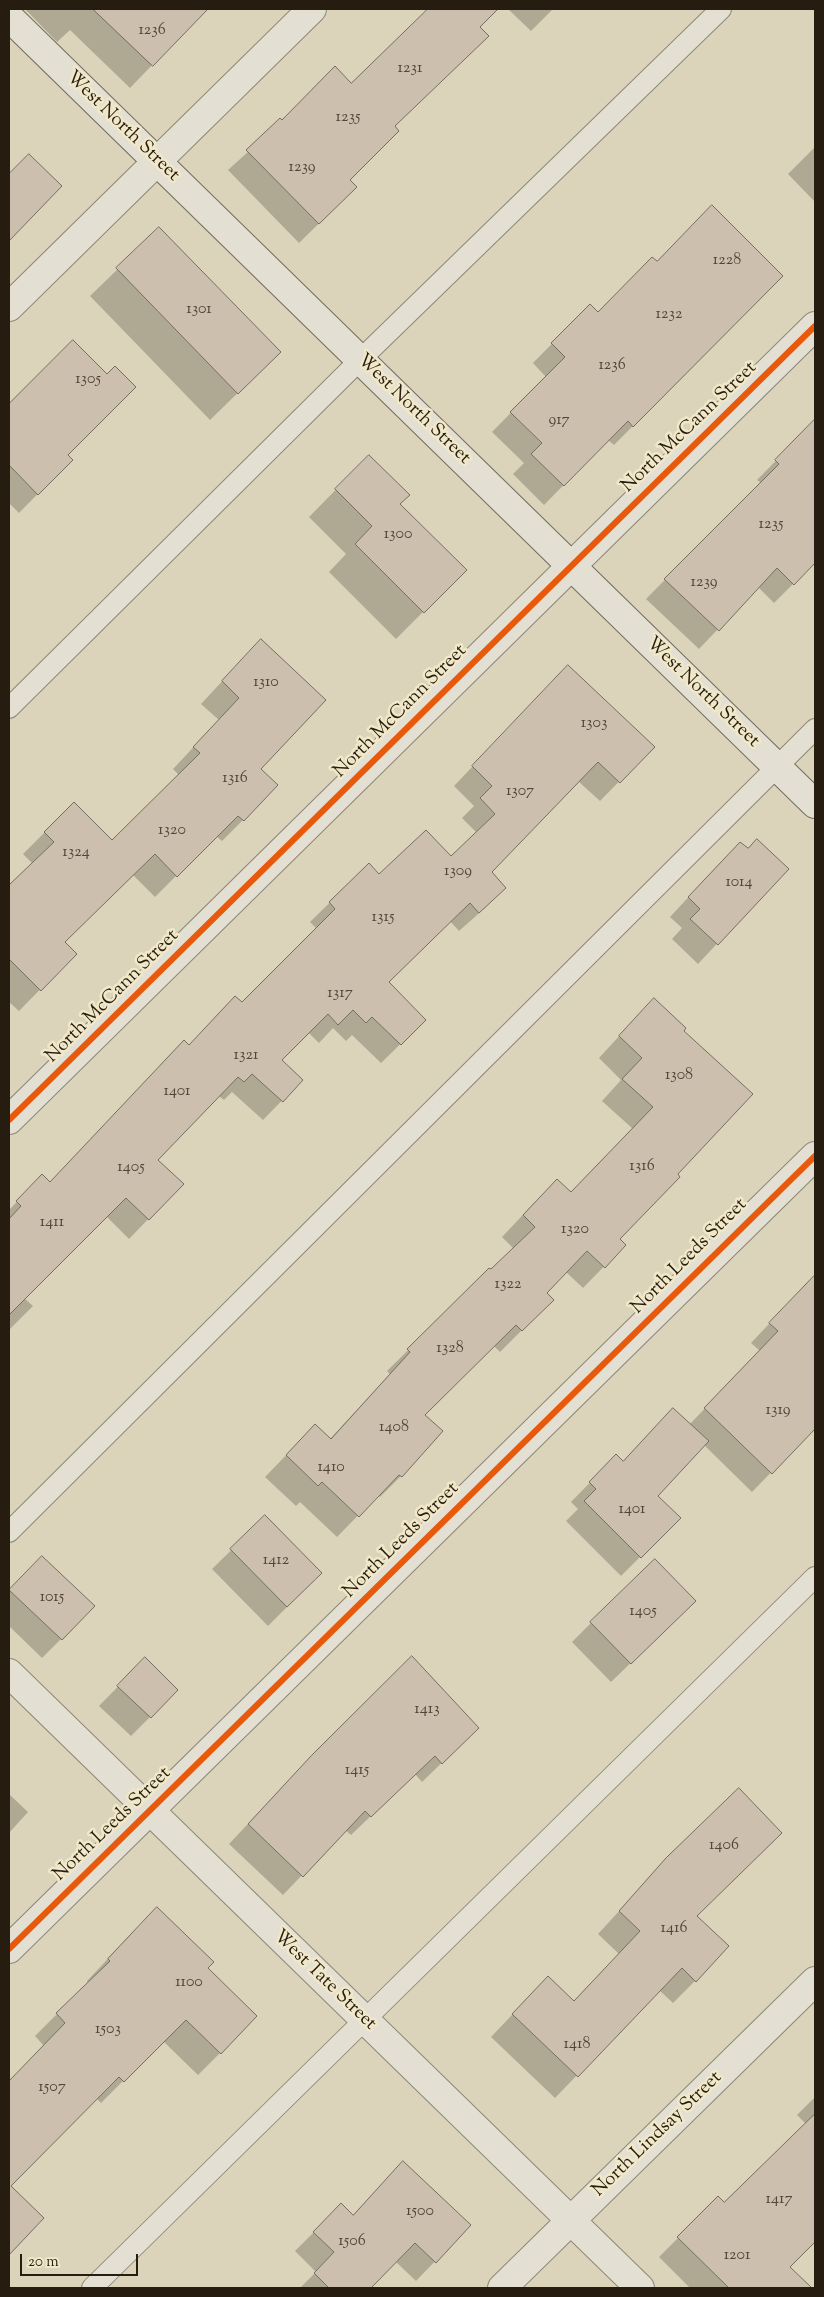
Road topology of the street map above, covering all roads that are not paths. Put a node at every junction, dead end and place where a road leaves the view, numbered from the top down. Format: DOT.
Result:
graph roads {
  1 [pos="312,9"];
  2 [pos="721,9"];
  3 [pos="9,17"];
  4 [pos="158,162"];
  5 [pos="9,307"];
  6 [pos="815,326"];
  7 [pos="361,359"];
  8 [pos="572,565"];
  9 [pos="9,708"];
  10 [pos="815,729"];
  11 [pos="777,766"];
  12 [pos="815,804"];
  13 [pos="9,1120"];
  14 [pos="815,1156"];
  15 [pos="9,1532"];
  16 [pos="815,1577"];
  17 [pos="9,1673"];
  18 [pos="150,1810"];
  19 [pos="9,1948"];
  20 [pos="815,1981"];
  21 [pos="364,2021"];
  22 [pos="571,2220"];
  23 [pos="92,2288"];
  24 [pos="502,2288"];
  25 [pos="640,2288"];
  1 -- 4 [label="street"];
  2 -- 7 [label="lane"];
  3 -- 4 [label="street, West North Street"];
  4 -- 5 [label="street"];
  4 -- 7 [label="street, West North Street"];
  6 -- 8 [label="street, North McCann Street"];
  7 -- 8 [label="street, West North Street"];
  7 -- 9 [label="lane"];
  8 -- 11 [label="street, West North Street"];
  8 -- 13 [label="street, North McCann Street"];
  10 -- 11 [label="lane"];
  11 -- 12 [label="street, West North Street"];
  11 -- 15 [label="lane"];
  14 -- 18 [label="street, North Leeds Street"];
  16 -- 21 [label="lane"];
  17 -- 18 [label="street, West Tate Street"];
  18 -- 19 [label="street, North Leeds Street"];
  18 -- 21 [label="street, West Tate Street"];
  20 -- 22 [label="street, North Lindsay Street"];
  21 -- 22 [label="street, West Tate Street"];
  21 -- 23 [label="lane"];
  22 -- 24 [label="street, North Lindsay Street"];
  22 -- 25 [label="street, West Tate Street"];
}
